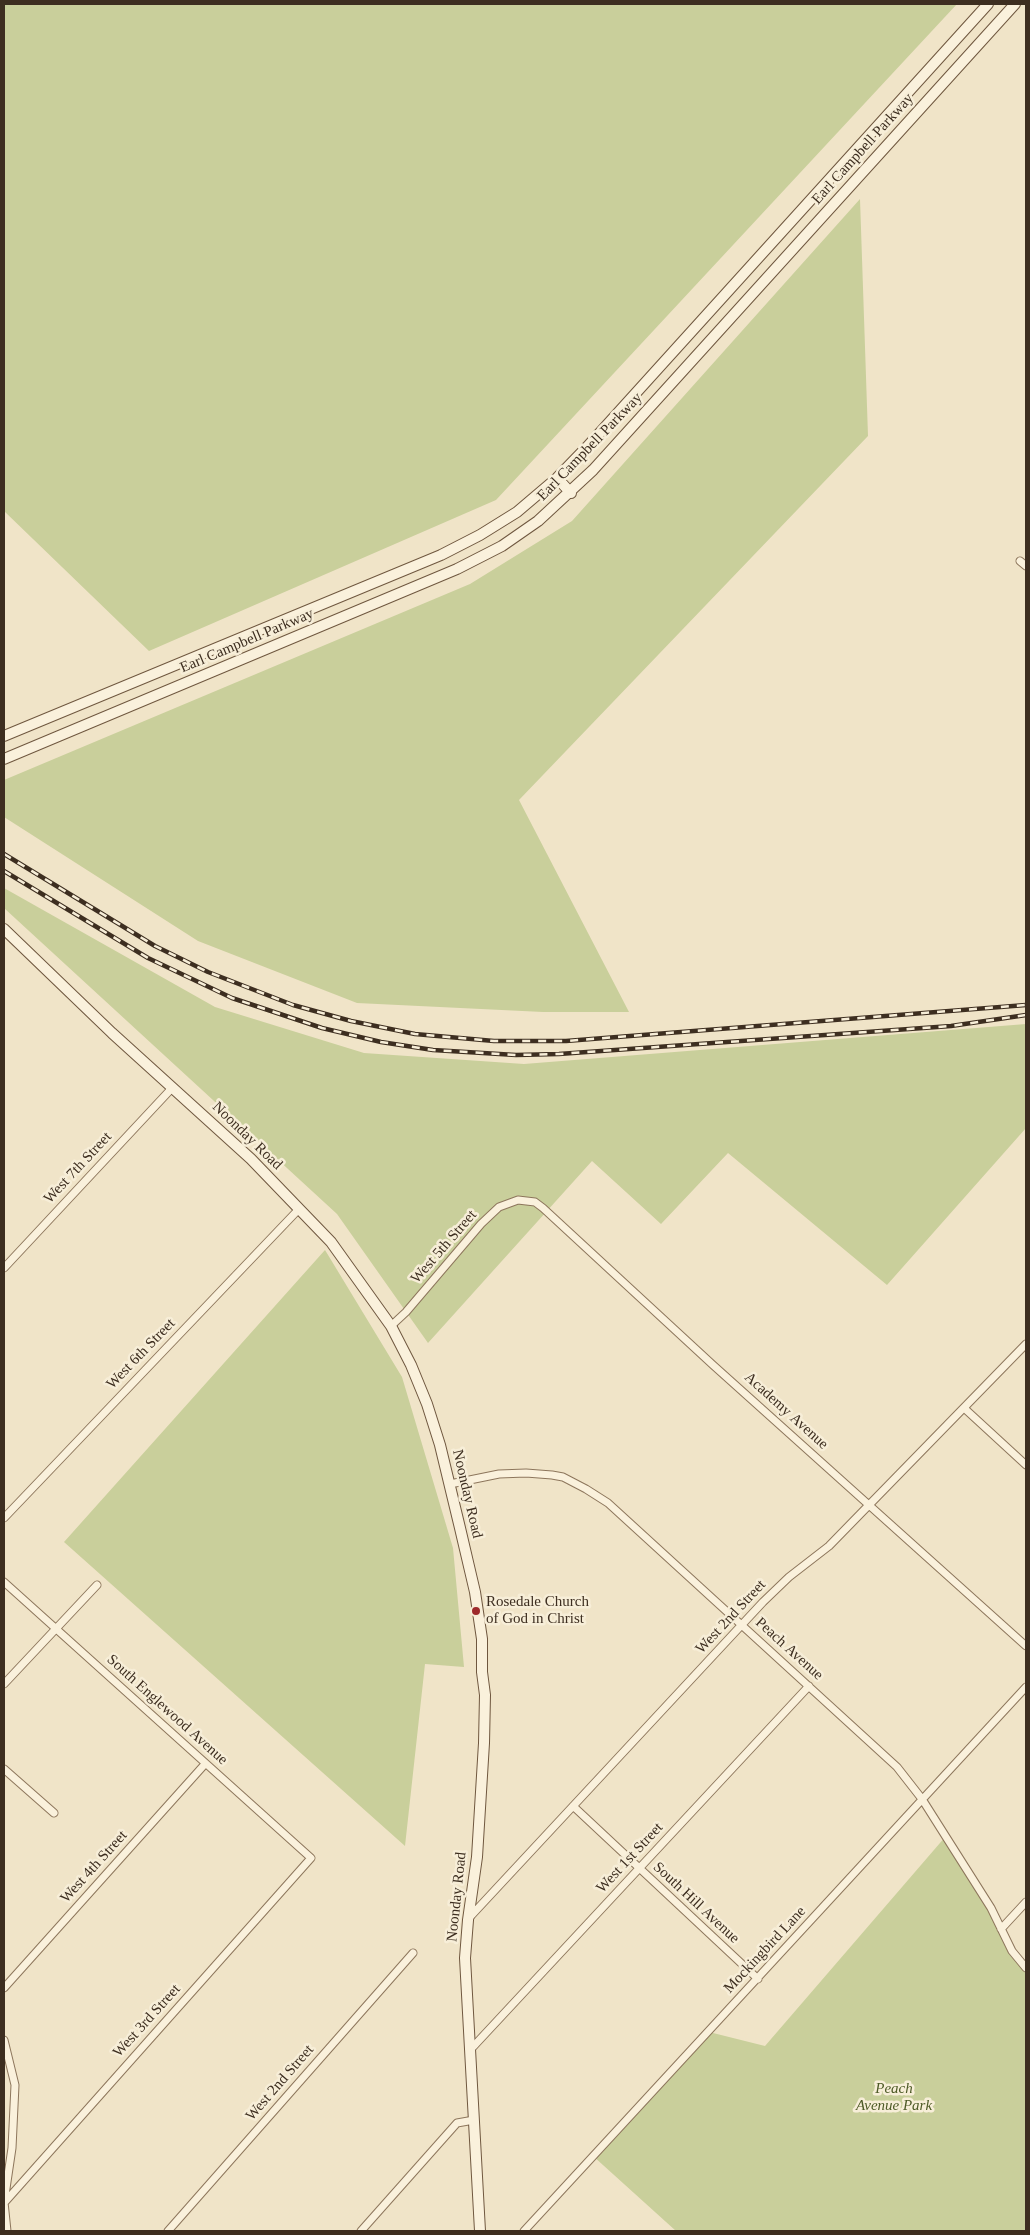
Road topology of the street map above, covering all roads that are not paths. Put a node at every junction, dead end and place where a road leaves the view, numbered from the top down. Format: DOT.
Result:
graph roads {
  1 [pos="988,4"];
  2 [pos="1015,4"];
  3 [pos="557,478"];
  4 [pos="571,493"];
  5 [pos="1020,561"];
  6 [pos="1026,566"];
  7 [pos="4,736"];
  8 [pos="4,759"];
  9 [pos="4,930"];
  10 [pos="173,1087"];
  11 [pos="525,1200"];
  12 [pos="299,1209"];
  13 [pos="4,1268"];
  14 [pos="391,1326"];
  15 [pos="1026,1344"];
  16 [pos="964,1408"];
  17 [pos="1026,1465"];
  18 [pos="450,1484"];
  19 [pos="869,1505"];
  20 [pos="4,1518"];
  21 [pos="4,1582"];
  22 [pos="97,1585"];
  23 [pos="742,1625"];
  24 [pos="56,1627"];
  25 [pos="1026,1646"];
  26 [pos="4,1684"];
  27 [pos="809,1686"];
  28 [pos="1026,1687"];
  29 [pos="205,1764"];
  30 [pos="4,1769"];
  31 [pos="922,1799"];
  32 [pos="573,1806"];
  33 [pos="54,1814"];
  34 [pos="311,1858"];
  35 [pos="638,1868"];
  36 [pos="1026,1902"];
  37 [pos="468,1920"];
  38 [pos="1001,1929"];
  39 [pos="413,1953"];
  40 [pos="1026,1968"];
  41 [pos="758,1979"];
  42 [pos="4,1988"];
  43 [pos="4,2040"];
  44 [pos="471,2049"];
  45 [pos="474,2120"];
  46 [pos="4,2202"];
  47 [pos="7,2231"];
  48 [pos="168,2231"];
  49 [pos="361,2231"];
  50 [pos="480,2231"];
  51 [pos="524,2231"];
  1 -- 3 [label="main road, Earl Campbell Parkway"];
  2 -- 4 [label="main road, Earl Campbell Parkway"];
  3 -- 4 [label="main road"];
  3 -- 7 [label="main road, Earl Campbell Parkway"];
  4 -- 8 [label="main road, Earl Campbell Parkway"];
  5 -- 6 [label="street"];
  9 -- 10 [label="main road, Noonday Road"];
  10 -- 12 [label="main road, Noonday Road"];
  10 -- 13 [label="street, West 7th Street"];
  11 -- 14 [label="street, West 5th Street"];
  11 -- 19 [label="street, Academy Avenue"];
  12 -- 14 [label="main road, Noonday Road"];
  12 -- 20 [label="street, West 6th Street"];
  14 -- 18 [label="main road, Noonday Road"];
  15 -- 16 [label="street, West 2nd Street"];
  16 -- 17 [label="street"];
  16 -- 19 [label="street, West 2nd Street"];
  18 -- 23 [label="street, Peach Avenue"];
  18 -- 37 [label="main road, Noonday Road"];
  19 -- 23 [label="street, West 2nd Street"];
  19 -- 25 [label="street, Academy Avenue"];
  21 -- 24 [label="street, South Englewood Avenue"];
  22 -- 24 [label="street"];
  23 -- 27 [label="street, Peach Avenue"];
  23 -- 32 [label="street, West 2nd Street"];
  24 -- 26 [label="street"];
  24 -- 29 [label="street, South Englewood Avenue"];
  27 -- 31 [label="street, Peach Avenue"];
  27 -- 35 [label="street, West 1st Street"];
  28 -- 31 [label="street, Mockingbird Lane"];
  29 -- 34 [label="street, South Englewood Avenue"];
  29 -- 42 [label="street, West 4th Street"];
  30 -- 33 [label="street"];
  31 -- 38 [label="street, Peach Avenue"];
  31 -- 41 [label="street, Mockingbird Lane"];
  32 -- 35 [label="street, South Hill Avenue"];
  32 -- 37 [label="street, West 2nd Street"];
  34 -- 46 [label="street, West 3rd Street"];
  35 -- 41 [label="street, South Hill Avenue"];
  35 -- 44 [label="street, West 1st Street"];
  36 -- 38 [label="street"];
  37 -- 44 [label="main road, Noonday Road"];
  38 -- 40 [label="street, Peach Avenue"];
  39 -- 48 [label="street, West 2nd Street"];
  41 -- 51 [label="street, Mockingbird Lane"];
  43 -- 46 [label="street"];
  44 -- 45 [label="main road, Noonday Road"];
  45 -- 49 [label="street"];
  45 -- 50 [label="main road, Noonday Road"];
  46 -- 47 [label="street"];
}
